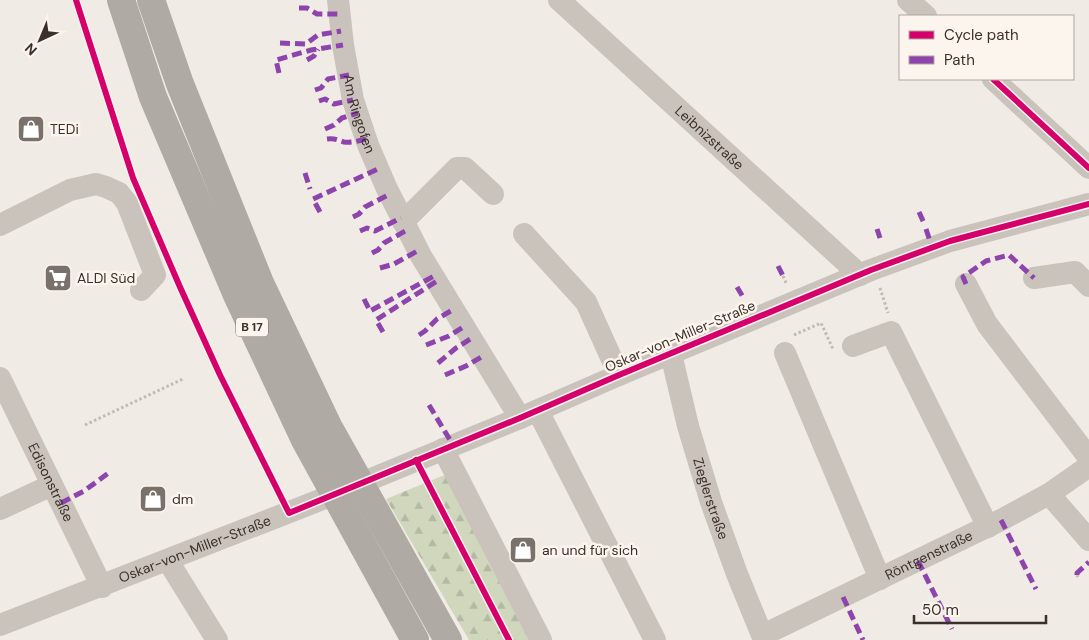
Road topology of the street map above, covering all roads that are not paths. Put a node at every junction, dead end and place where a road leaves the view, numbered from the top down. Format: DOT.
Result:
graph roads {
  1 [pos="121,0"];
  2 [pos="151,0"];
  3 [pos="338,0"];
  4 [pos="560,0"];
  5 [pos="908,0"];
  6 [pos="925,15"];
  7 [pos="994,80"];
  8 [pos="1089,168"];
  9 [pos="493,194"];
  10 [pos="1089,204"];
  11 [pos="403,222"];
  12 [pos="0,226"];
  13 [pos="524,234"];
  14 [pos="860,275"];
  15 [pos="1034,278"];
  16 [pos="966,284"];
  17 [pos="1089,286"];
  18 [pos="141,290"];
  19 [pos="786,346"];
  20 [pos="853,346"];
  21 [pos="670,354"];
  22 [pos="620,375"];
  23 [pos="0,378"];
  24 [pos="529,414"];
  25 [pos="443,449"];
  26 [pos="1089,458"];
  27 [pos="1089,466"];
  28 [pos="52,485"];
  29 [pos="1050,494"];
  30 [pos="0,509"];
  31 [pos="988,527"];
  32 [pos="1089,540"];
  33 [pos="168,561"];
  34 [pos="880,579"];
  35 [pos="102,586"];
  36 [pos="0,625"];
  37 [pos="763,639"];
  38 [pos="217,640"];
  39 [pos="416,640"];
  40 [pos="448,640"];
  41 [pos="541,640"];
  42 [pos="656,640"];
  1 -- 39 [label="highway, B 17"];
  2 -- 40 [label="highway, B 17"];
  3 -- 11 [label="street, Am Ringofen"];
  4 -- 14 [label="street, Leibnizstraße"];
  5 -- 6 [label="street"];
  7 -- 8 [label="street"];
  9 -- 11 [label="street"];
  10 -- 14 [label="street, Oskar-von-Miller-Straße"];
  11 -- 24 [label="street, Am Ringofen"];
  12 -- 18 [label="street"];
  13 -- 22 [label="street"];
  14 -- 21 [label="street, Oskar-von-Miller-Straße"];
  15 -- 17 [label="street"];
  16 -- 26 [label="street"];
  19 -- 34 [label="street"];
  20 -- 31 [label="street"];
  21 -- 22 [label="street, Oskar-von-Miller-Straße"];
  21 -- 37 [label="street, Zieglerstraße"];
  22 -- 24 [label="street, Oskar-von-Miller-Straße"];
  23 -- 28 [label="street, Edisonstraße"];
  24 -- 25 [label="street, Oskar-von-Miller-Straße"];
  24 -- 42 [label="street"];
  25 -- 33 [label="street, Oskar-von-Miller-Straße"];
  25 -- 41 [label="street"];
  27 -- 29 [label="street, Röntgenstraße"];
  28 -- 30 [label="street"];
  28 -- 35 [label="street, Edisonstraße"];
  29 -- 31 [label="street, Röntgenstraße"];
  29 -- 32 [label="street"];
  31 -- 34 [label="street, Röntgenstraße"];
  33 -- 35 [label="street, Oskar-von-Miller-Straße"];
  33 -- 38 [label="street"];
  34 -- 37 [label="street, Röntgenstraße"];
  35 -- 36 [label="street, Oskar-von-Miller-Straße"];
}
